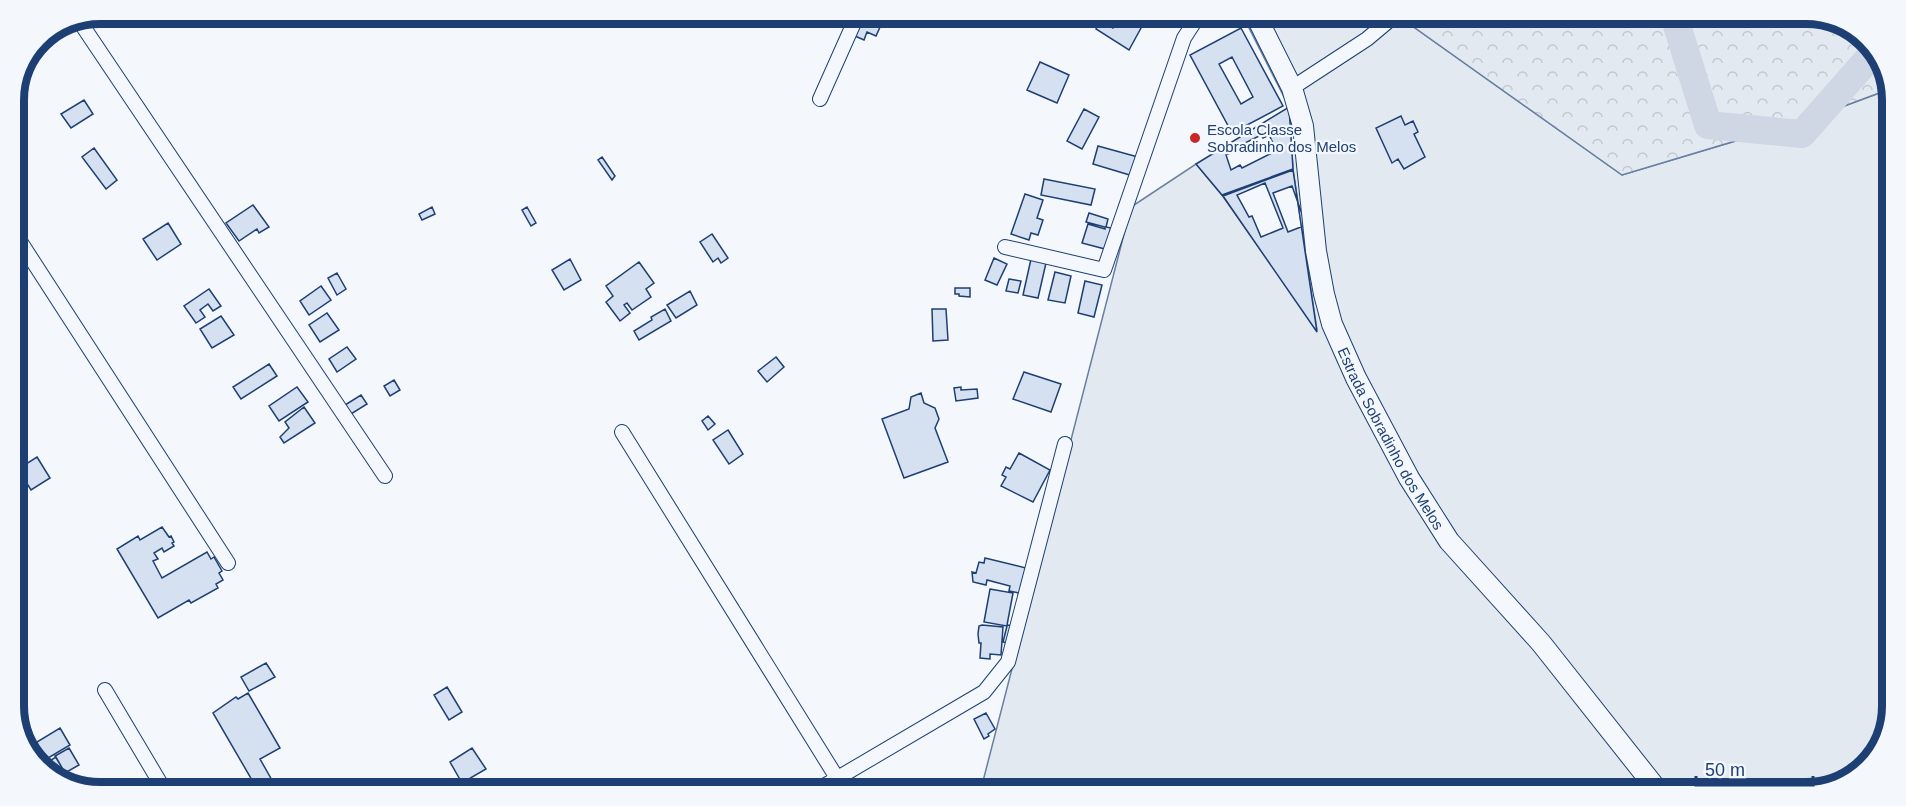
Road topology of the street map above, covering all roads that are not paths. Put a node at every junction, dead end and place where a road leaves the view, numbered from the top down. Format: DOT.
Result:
graph roads {
  1 [pos="853,24"];
  2 [pos="1193,24"];
  3 [pos="1260,24"];
  4 [pos="1385,24"];
  5 [pos="83,26"];
  6 [pos="1292,88"];
  7 [pos="820,99"];
  8 [pos="24,247"];
  9 [pos="1005,247"];
  10 [pos="622,432"];
  11 [pos="1065,444"];
  12 [pos="385,476"];
  13 [pos="228,563"];
  14 [pos="105,690"];
  15 [pos="837,778"];
  16 [pos="160,782"];
  17 [pos="830,782"];
  18 [pos="1651,782"];
  1 -- 7 [label="street"];
  2 -- 9 [label="street"];
  3 -- 6 [label="street, Estrada Sobradinho dos Melos"];
  4 -- 6 [label="street"];
  5 -- 12 [label="street"];
  6 -- 18 [label="street, Estrada Sobradinho dos Melos"];
  8 -- 13 [label="street"];
  10 -- 15 [label="street"];
  11 -- 15 [label="street"];
  14 -- 16 [label="street"];
  15 -- 17 [label="street"];
}
